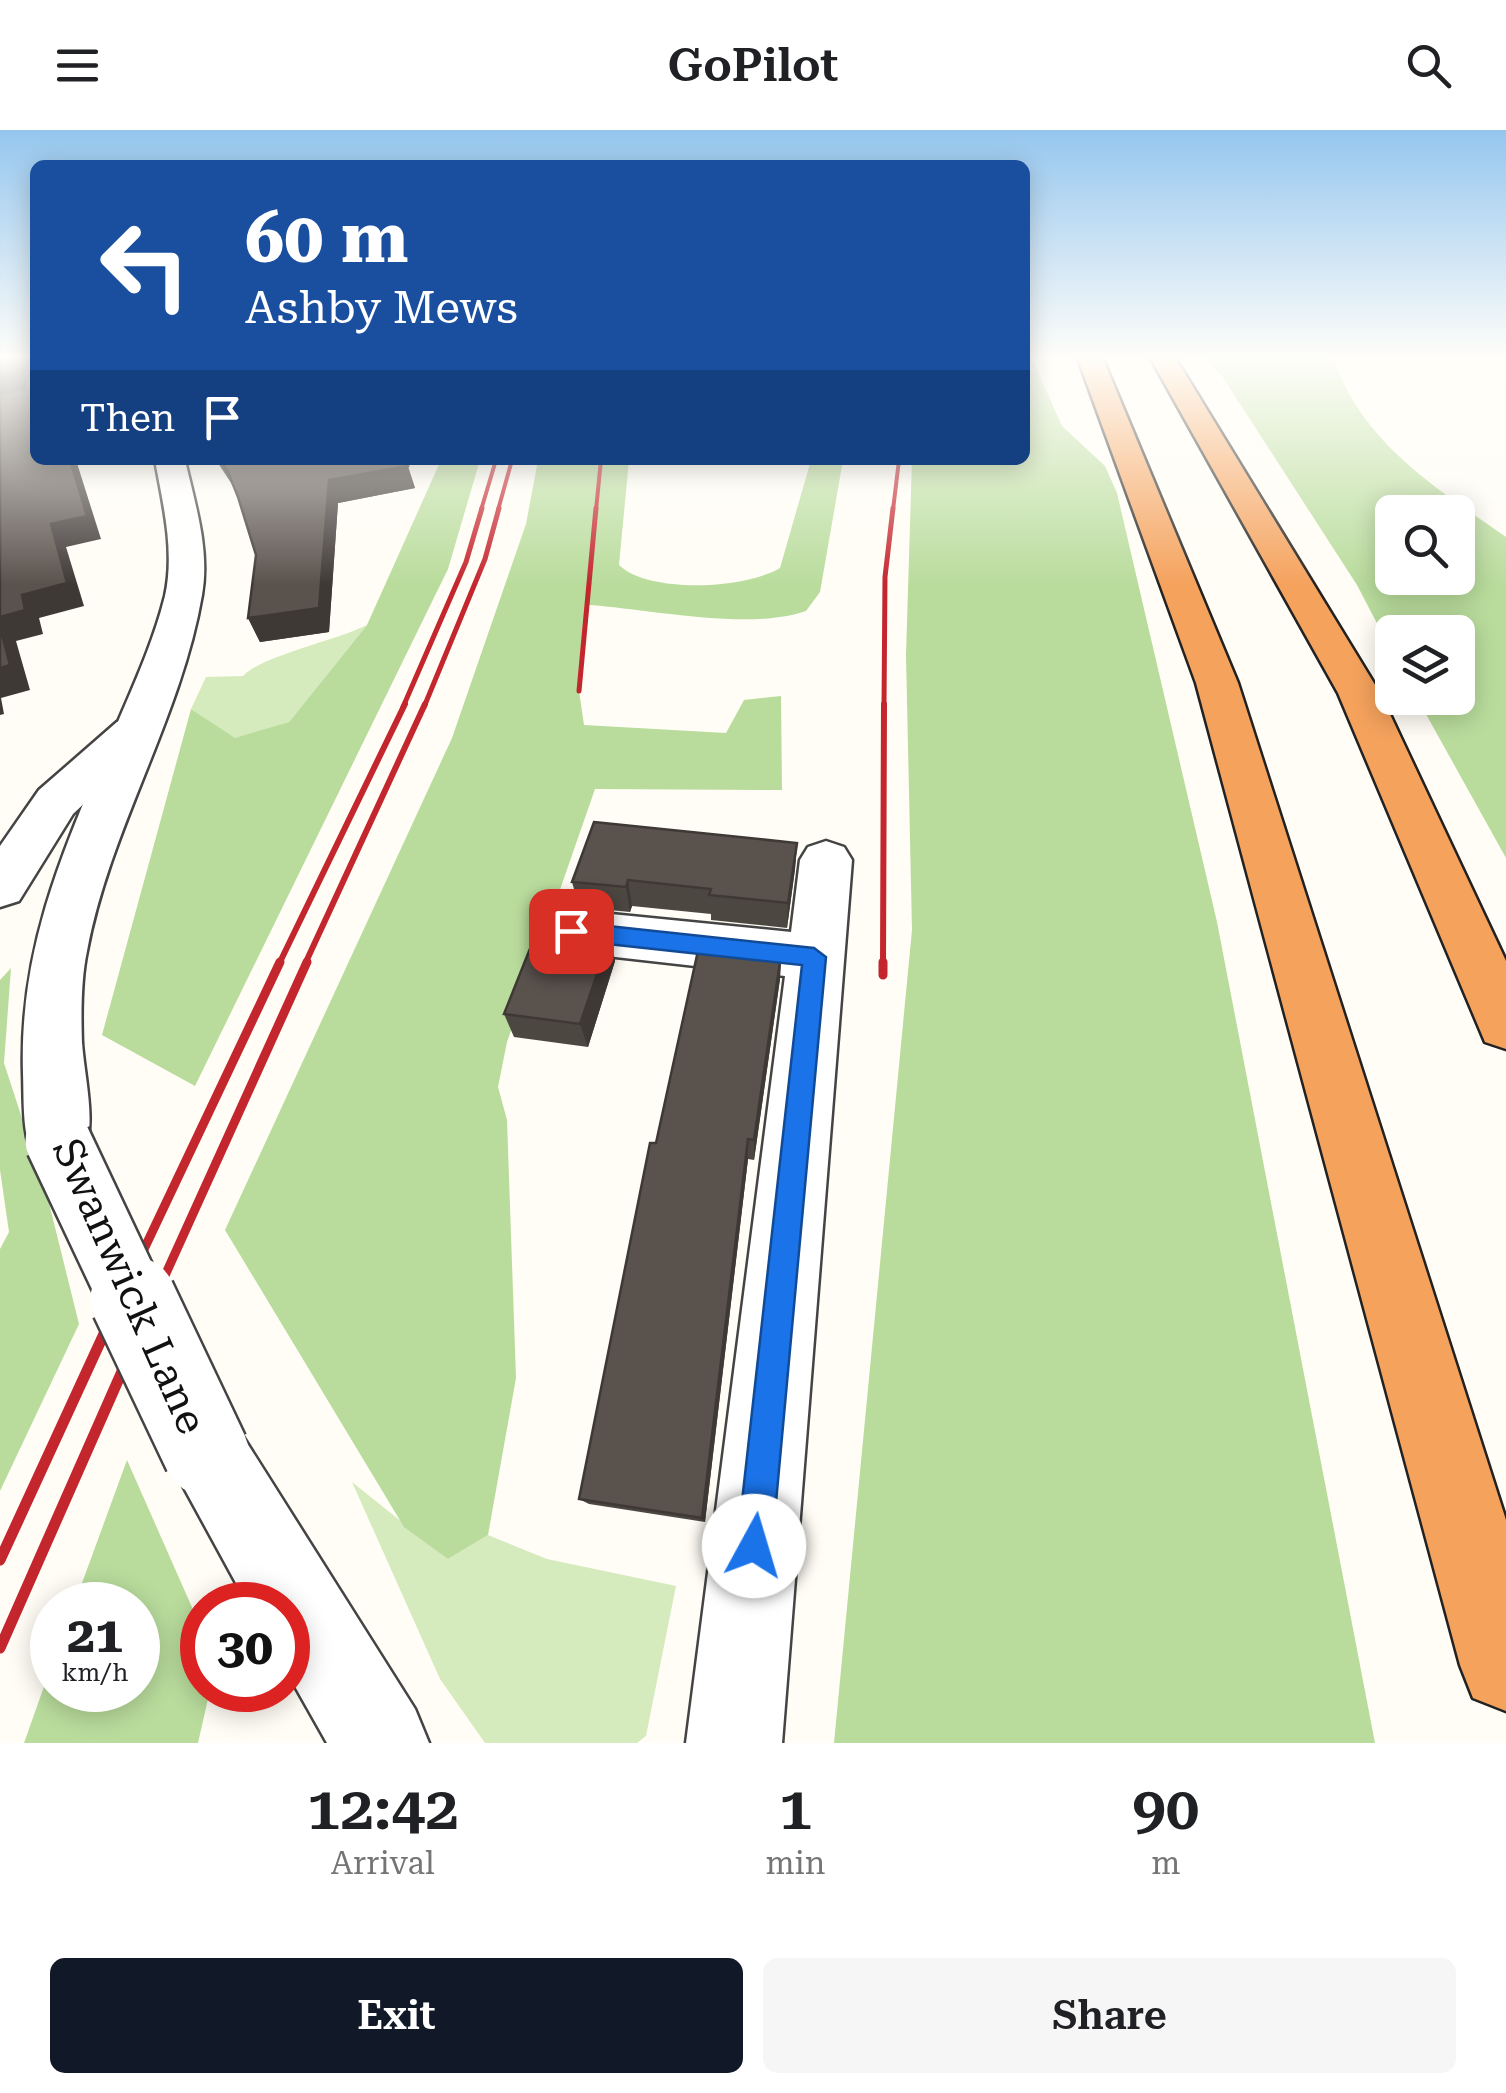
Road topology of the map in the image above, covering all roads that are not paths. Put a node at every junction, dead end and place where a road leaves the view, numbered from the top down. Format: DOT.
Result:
graph roads {
  1 [pos="1120,434"];
  2 [pos="1207,434"];
  3 [pos="171,465"];
  4 [pos="133,732"];
  5 [pos="826,860"];
  6 [pos="0,888"];
  7 [pos="571,931"];
  8 [pos="814,957"];
  9 [pos="1506,1024"];
  10 [pos="1506,1665"];
  11 [pos="380,1743"];
  12 [pos="734,1743"];
  1 -- 10 [label="highway"];
  2 -- 9 [label="highway"];
  3 -- 4 [label="street, Swanwick Lane"];
  4 -- 6 [label="street, Swanwick Lane"];
  4 -- 11 [label="street, Swanwick Lane, bridge"];
  5 -- 8 [label="street"];
  7 -- 8 [label="street"];
  8 -- 12 [label="street"];
}
